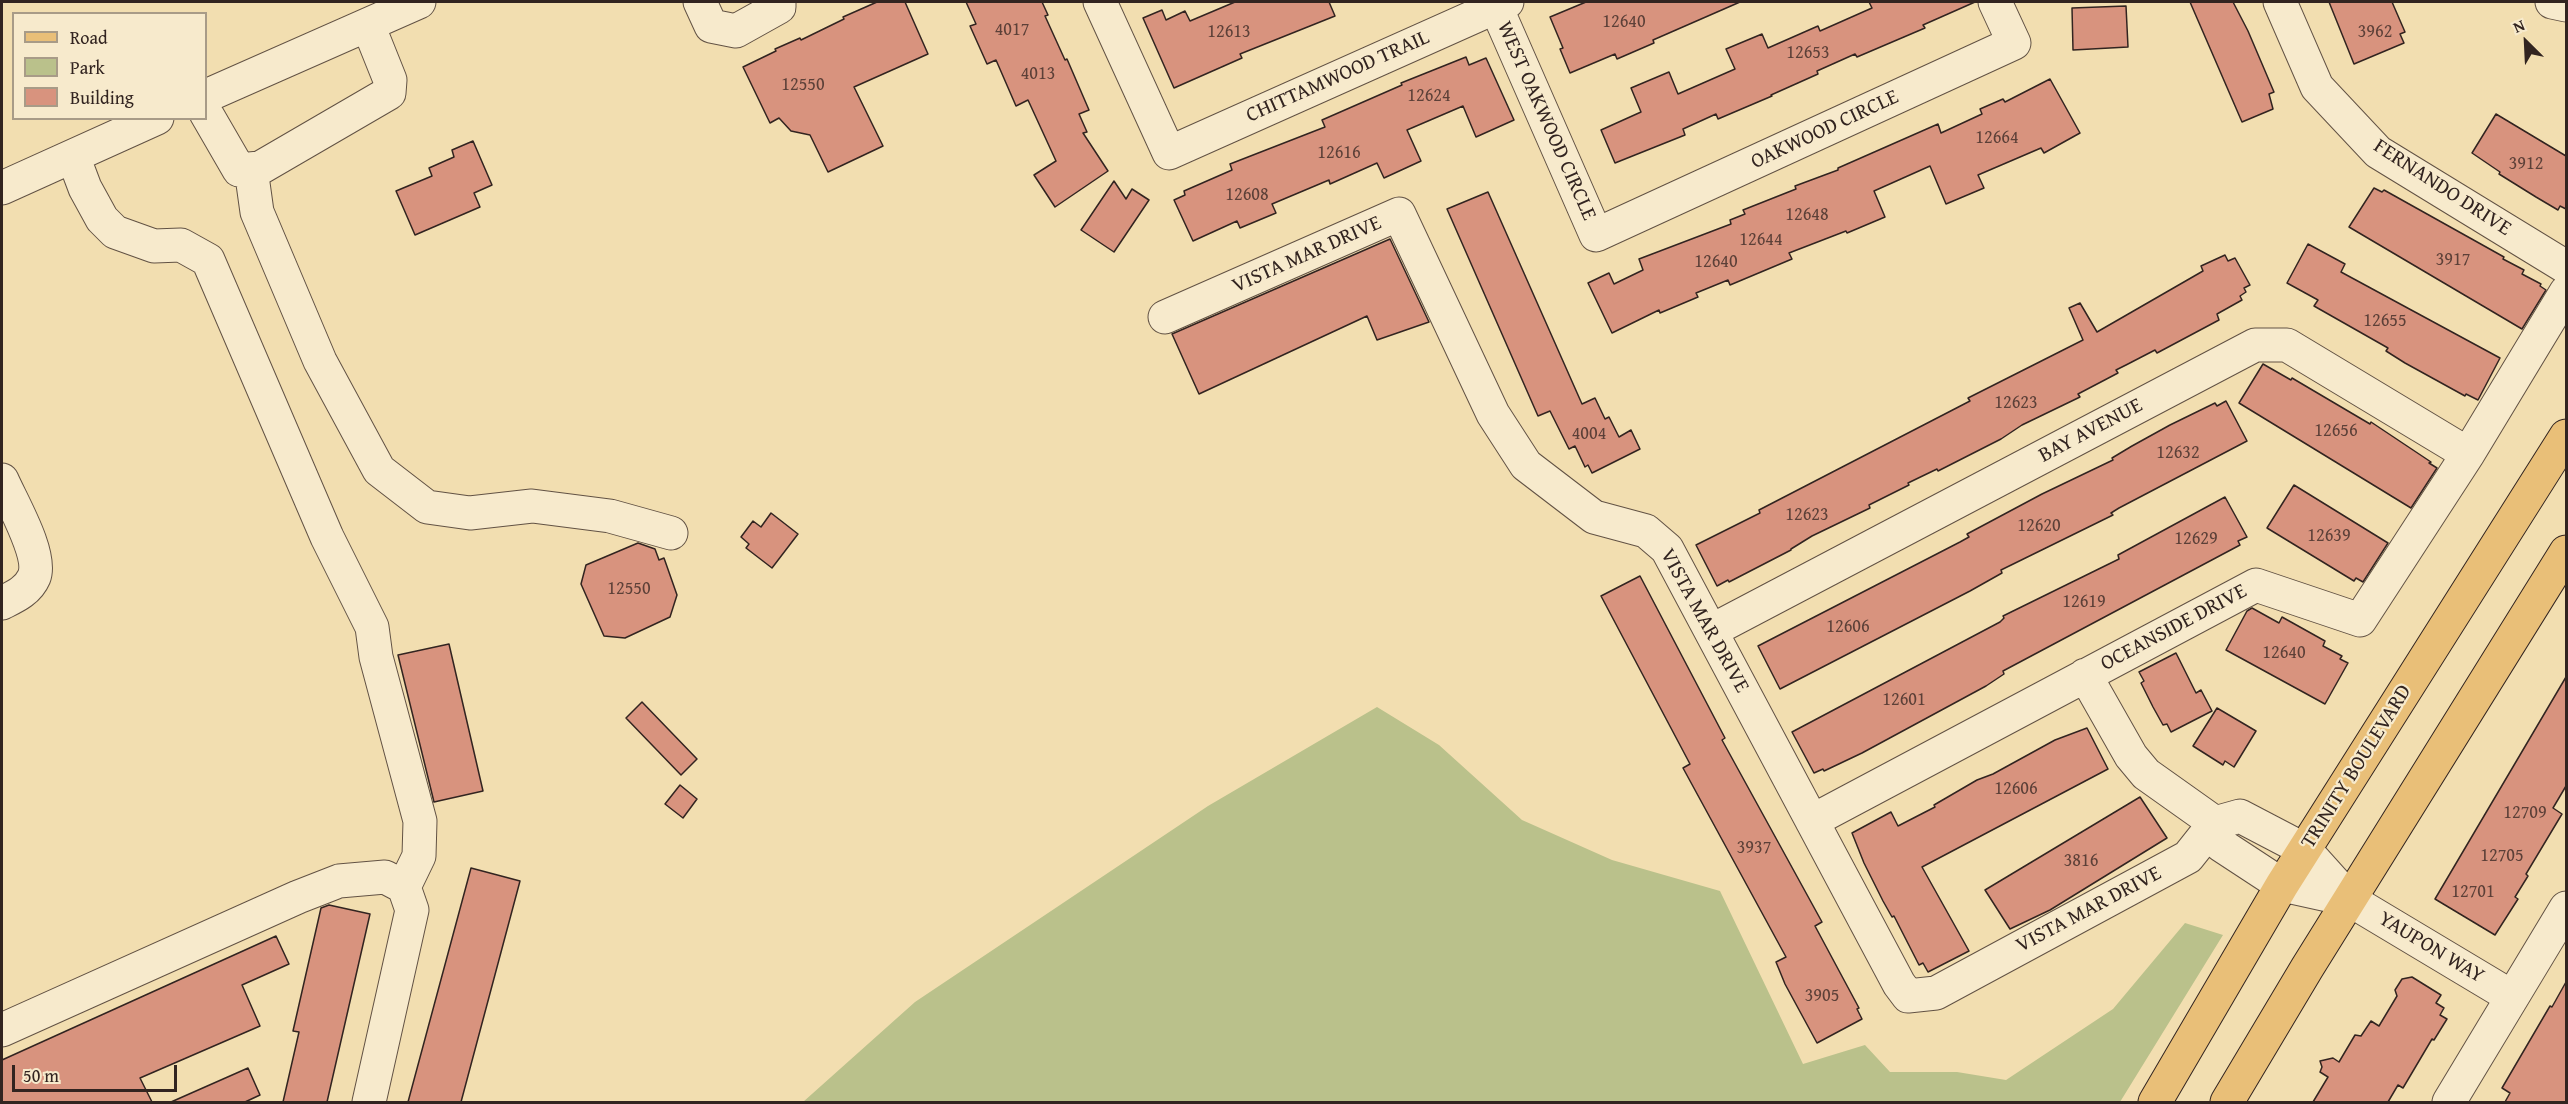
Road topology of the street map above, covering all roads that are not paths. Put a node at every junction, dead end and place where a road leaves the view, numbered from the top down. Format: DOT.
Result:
graph roads {
  1 [pos="419,2"];
  2 [pos="700,2"];
  3 [pos="779,2"];
  4 [pos="1100,2"];
  5 [pos="1995,2"];
  6 [pos="2280,2"];
  7 [pos="2552,2"];
  8 [pos="1502,4"];
  9 [pos="2566,5"];
  10 [pos="368,24"];
  11 [pos="207,96"];
  12 [pos="207,115"];
  13 [pos="153,120"];
  14 [pos="73,156"];
  15 [pos="251,169"];
  16 [pos="2,188"];
  17 [pos="1596,235"];
  18 [pos="2566,267"];
  19 [pos="2566,292"];
  20 [pos="1165,317"];
  21 [pos="2566,436"];
  22 [pos="2468,454"];
  23 [pos="2,480"];
  24 [pos="671,533"];
  25 [pos="2566,552"];
  26 [pos="2,603"];
  27 [pos="1711,631"];
  28 [pos="2085,675"];
  29 [pos="1812,821"];
  30 [pos="2215,823"];
  31 [pos="2305,850"];
  32 [pos="2282,885"];
  33 [pos="404,887"];
  34 [pos="2350,900"];
  35 [pos="2566,908"];
  36 [pos="2512,997"];
  37 [pos="2,1030"];
  38 [pos="369,1102"];
  39 [pos="2155,1102"];
  40 [pos="2227,1102"];
  41 [pos="2449,1102"];
  1 -- 10 [label="street"];
  2 -- 3 [label="street"];
  4 -- 8 [label="street, CHITTAMWOOD TRAIL"];
  5 -- 17 [label="street, OAKWOOD CIRCLE"];
  6 -- 18 [label="street, FERNANDO DRIVE"];
  7 -- 9 [label="street"];
  8 -- 17 [label="street, WEST OAKWOOD CIRCLE"];
  10 -- 11 [label="street"];
  10 -- 15 [label="street"];
  12 -- 15 [label="street"];
  13 -- 14 [label="street"];
  14 -- 16 [label="street"];
  14 -- 33 [label="street"];
  15 -- 24 [label="street"];
  19 -- 22 [label="street, OCEANSIDE DRIVE"];
  20 -- 27 [label="street, VISTA MAR DRIVE"];
  21 -- 31 [label="main road, TRINITY BOULEVARD"];
  22 -- 27 [label="street, BAY AVENUE"];
  22 -- 28 [label="street, OCEANSIDE DRIVE"];
  23 -- 26 [label="street"];
  25 -- 34 [label="main road"];
  27 -- 29 [label="street, VISTA MAR DRIVE"];
  28 -- 29 [label="street, OCEANSIDE DRIVE"];
  28 -- 30 [label="street"];
  29 -- 30 [label="street, VISTA MAR DRIVE"];
  30 -- 31 [label="street"];
  30 -- 32 [label="street"];
  31 -- 32 [label="main road, TRINITY BOULEVARD"];
  31 -- 34 [label="street"];
  32 -- 34 [label="street"];
  32 -- 39 [label="main road, TRINITY BOULEVARD"];
  33 -- 37 [label="street"];
  33 -- 38 [label="street"];
  34 -- 36 [label="street, YAUPON WAY"];
  34 -- 40 [label="main road"];
  35 -- 36 [label="street"];
  36 -- 41 [label="street"];
}
